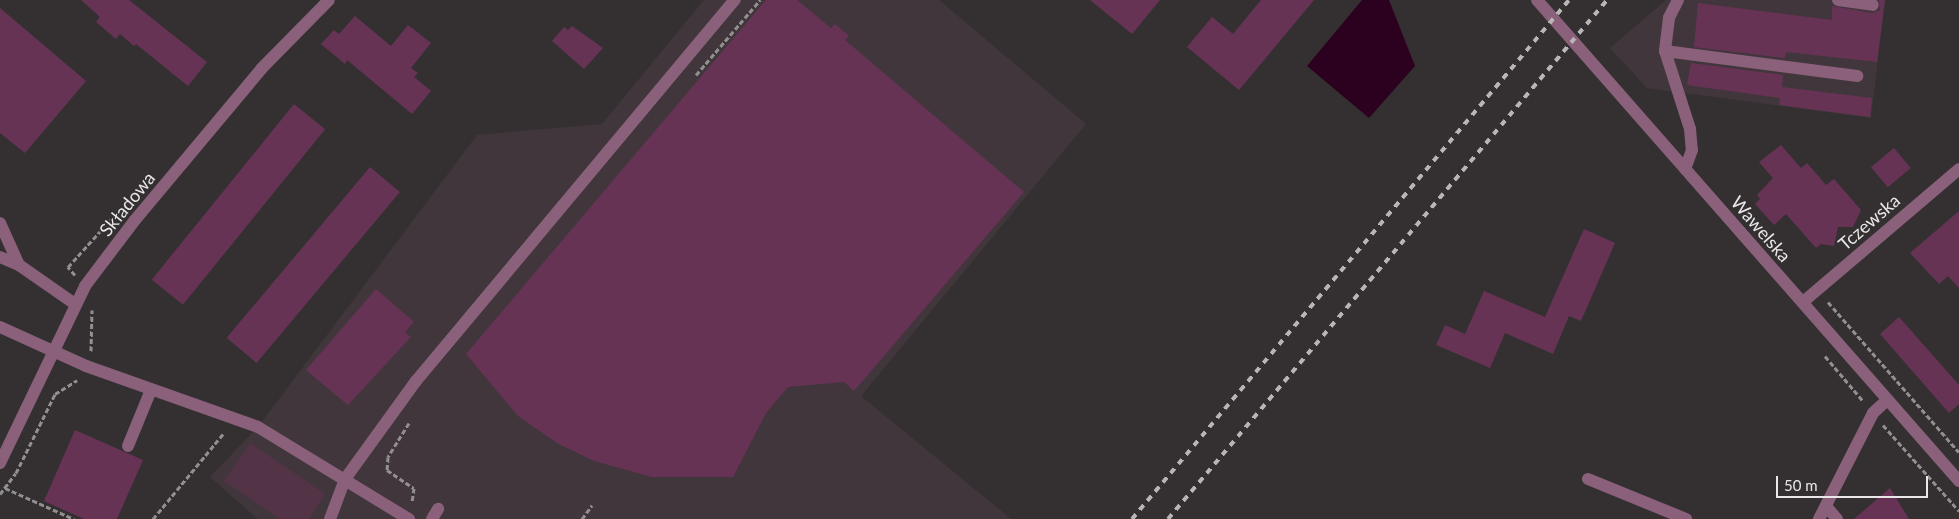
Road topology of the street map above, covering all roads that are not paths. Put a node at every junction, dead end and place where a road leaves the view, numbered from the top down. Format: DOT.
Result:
graph roads {
  1 [pos="330,0"];
  2 [pos="735,0"];
  3 [pos="1537,0"];
  4 [pos="1678,0"];
  5 [pos="1838,0"];
  6 [pos="1873,5"];
  7 [pos="1665,51"];
  8 [pos="1857,76"];
  9 [pos="1685,169"];
  10 [pos="1959,169"];
  11 [pos="0,223"];
  12 [pos="0,257"];
  13 [pos="19,265"];
  14 [pos="1803,302"];
  15 [pos="75,304"];
  16 [pos="0,328"];
  17 [pos="51,352"];
  18 [pos="151,390"];
  19 [pos="1887,400"];
  20 [pos="128,446"];
  21 [pos="0,463"];
  22 [pos="345,479"];
  23 [pos="1588,479"];
  24 [pos="1959,481"];
  25 [pos="1826,506"];
  26 [pos="406,517"];
  27 [pos="330,519"];
  28 [pos="1686,519"];
  29 [pos="1819,519"];
  30 [pos="1837,519"];
  1 -- 15 [label="street, Składowa"];
  2 -- 22 [label="street"];
  3 -- 9 [label="street, Wawelska"];
  4 -- 7 [label="street"];
  5 -- 6 [label="street"];
  7 -- 8 [label="street"];
  7 -- 9 [label="street"];
  9 -- 14 [label="street, Wawelska"];
  10 -- 14 [label="street, Tczewska"];
  11 -- 13 [label="street"];
  12 -- 13 [label="street"];
  13 -- 15 [label="street"];
  14 -- 19 [label="street, Wawelska"];
  15 -- 17 [label="street, Składowa"];
  16 -- 17 [label="street"];
  17 -- 18 [label="street"];
  17 -- 21 [label="street, Składowa"];
  18 -- 20 [label="street"];
  18 -- 22 [label="street"];
  19 -- 24 [label="street, Wawelska"];
  19 -- 25 [label="street"];
  22 -- 26 [label="street"];
  22 -- 27 [label="street"];
  23 -- 28 [label="street"];
  25 -- 29 [label="street"];
  25 -- 30 [label="street"];
}
